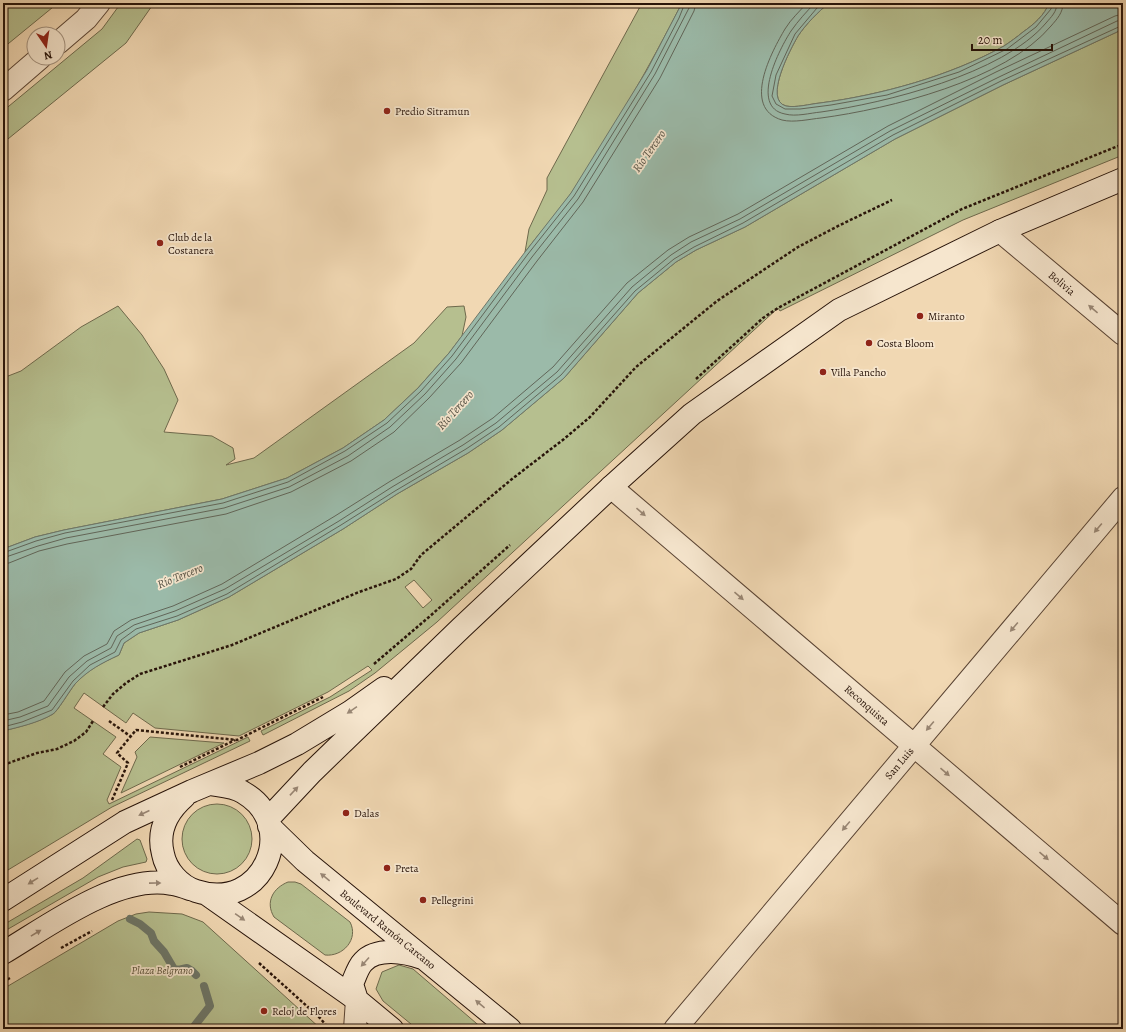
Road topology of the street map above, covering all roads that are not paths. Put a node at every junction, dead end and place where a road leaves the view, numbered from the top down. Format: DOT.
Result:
graph roads {
  1 [pos="99,3"];
  2 [pos="66,36"];
  3 [pos="31,66"];
  4 [pos="3,90"];
  5 [pos="1123,179"];
  6 [pos="1000,231"];
  7 [pos="1123,334"];
  8 [pos="611,487"];
  9 [pos="1123,498"];
  10 [pos="461,628"];
  11 [pos="914,745"];
  12 [pos="201,788"];
  13 [pos="269,823"];
  14 [pos="199,892"];
  15 [pos="3,900"];
  16 [pos="1123,924"];
  17 [pos="3,953"];
  18 [pos="427,960"];
  19 [pos="357,1000"];
  20 [pos="355,1029"];
  21 [pos="392,1029"];
  22 [pos="510,1029"];
  23 [pos="675,1029"];
  1 -- 2 [label="main road"];
  3 -- 4 [label="main road"];
  5 -- 6 [label="main road"];
  7 -- 6 [label="main road, Bolivia, one-way"];
  6 -- 8 [label="main road"];
  8 -- 10 [label="main road"];
  8 -- 11 [label="main road, Reconquista, one-way"];
  9 -- 11 [label="main road, San Luis, one-way"];
  10 -- 12 [label="main road, one-way"];
  13 -- 10 [label="main road, one-way"];
  11 -- 16 [label="main road, Reconquista, one-way"];
  11 -- 23 [label="main road, San Luis, one-way"];
  12 -- 13 [label="main road"];
  12 -- 14 [label="main road"];
  12 -- 15 [label="main road, one-way"];
  13 -- 14 [label="main road"];
  18 -- 13 [label="main road, Boulevard Ramón Carcano, one-way"];
  17 -- 14 [label="main road, one-way"];
  14 -- 19 [label="main road, one-way"];
  18 -- 19 [label="main road, one-way"];
  22 -- 18 [label="main road, Boulevard Ramón Carcano, one-way"];
  19 -- 20 [label="main road"];
  19 -- 21 [label="main road"];
}
